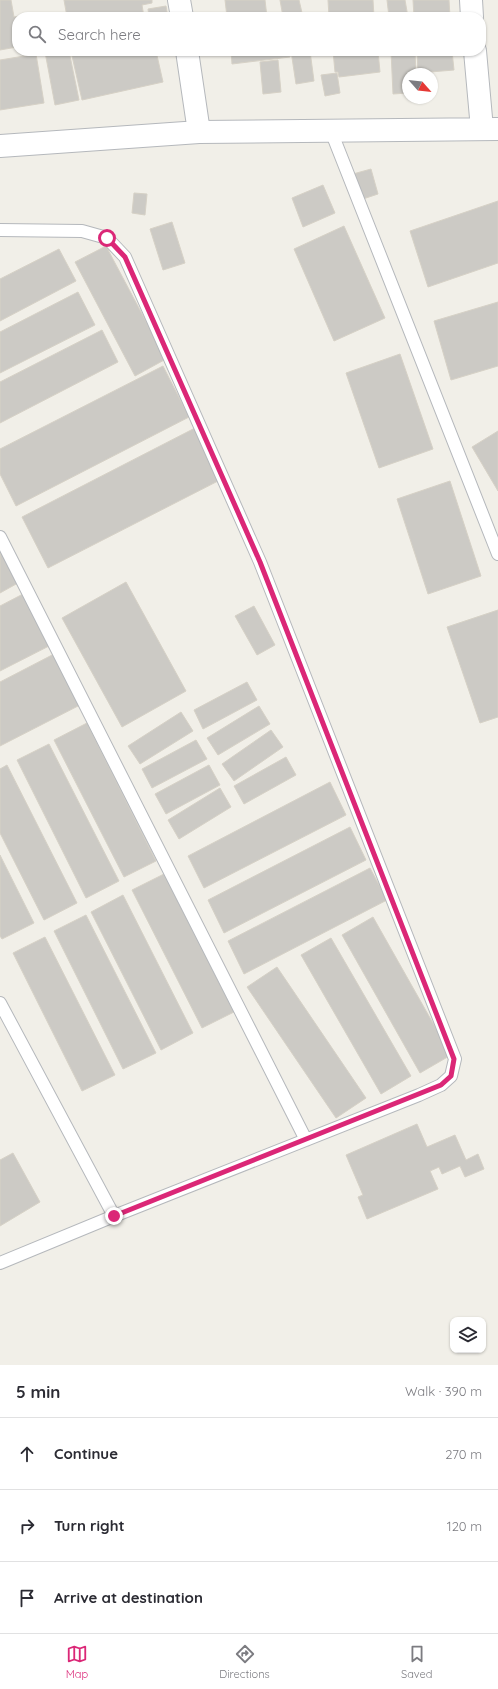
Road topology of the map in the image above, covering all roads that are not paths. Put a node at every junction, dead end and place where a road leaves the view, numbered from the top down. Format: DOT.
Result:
graph roads {
  1 [pos="179,0"];
  2 [pos="471,0"];
  3 [pos="181,12"];
  4 [pos="472,12"];
  5 [pos="188,56"];
  6 [pos="476,56"];
  7 [pos="490,129"];
  8 [pos="331,131"];
  9 [pos="199,132"];
  10 [pos="0,146"];
  11 [pos="0,230"];
  12 [pos="0,537"];
  13 [pos="498,554"];
  14 [pos="0,1003"];
  15 [pos="306,1140"];
  16 [pos="114,1216"];
  17 [pos="0,1263"];
  1 -- 3 [label="street"];
  2 -- 4 [label="street"];
  5 -- 9 [label="street"];
  6 -- 7 [label="street"];
  7 -- 8 [label="street"];
  8 -- 9 [label="street"];
  8 -- 13 [label="lane"];
  9 -- 10 [label="street"];
  11 -- 15 [label="lane"];
  12 -- 15 [label="lane"];
  14 -- 16 [label="lane"];
  15 -- 16 [label="lane"];
  16 -- 17 [label="lane"];
}
